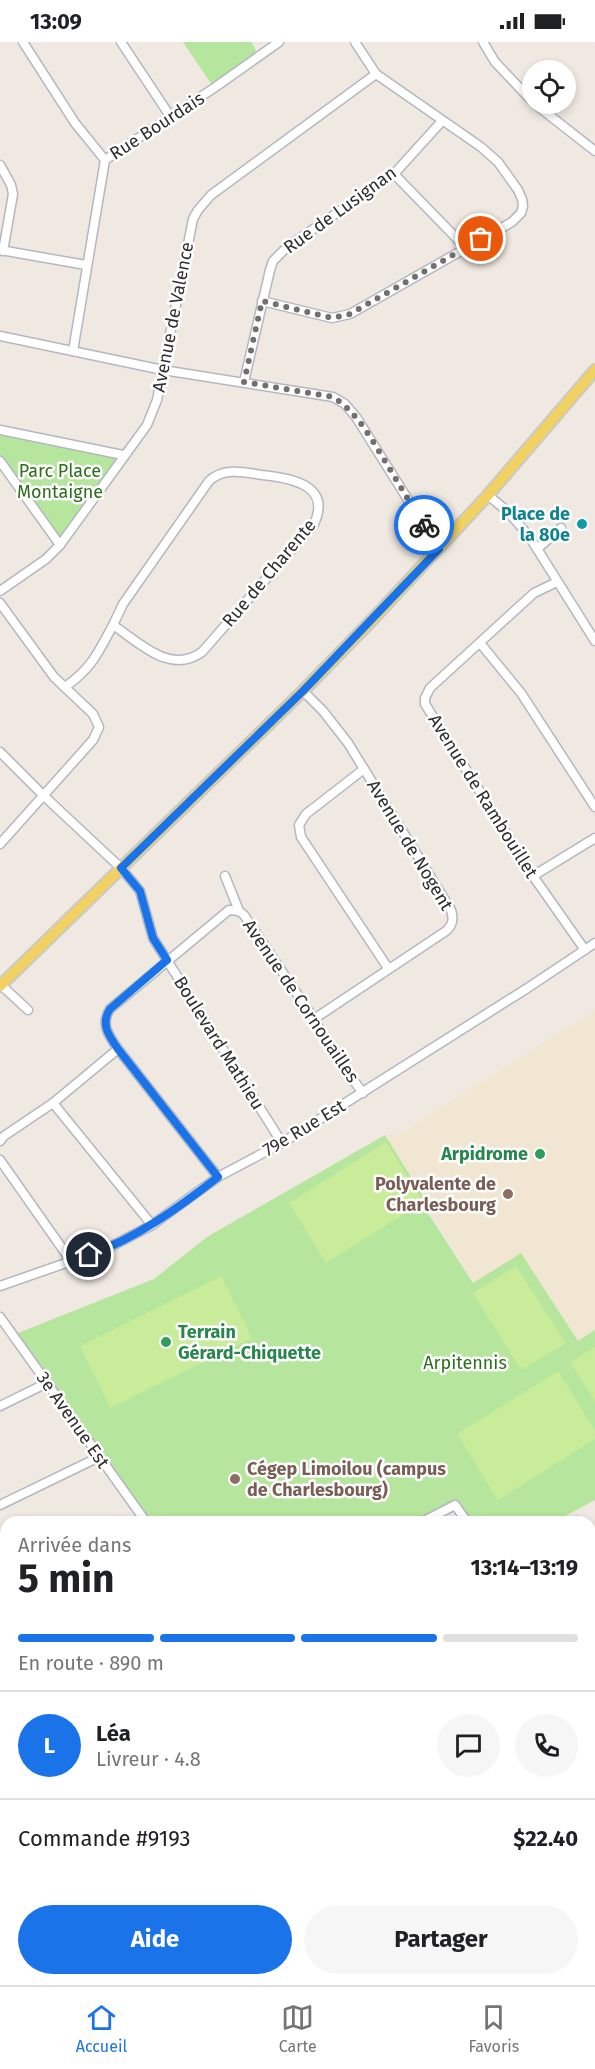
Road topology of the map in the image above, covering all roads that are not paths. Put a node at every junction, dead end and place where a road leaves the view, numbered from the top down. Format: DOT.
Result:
graph roads {
  1 [pos="23,42"];
  2 [pos="121,42"];
  3 [pos="279,42"];
  4 [pos="355,42"];
  5 [pos="483,42"];
  6 [pos="376,74"];
  7 [pos="522,90"];
  8 [pos="549,114"];
  9 [pos="170,116"];
  10 [pos="442,121"];
  11 [pos="595,151"];
  12 [pos="105,160"];
  13 [pos="0,165"];
  14 [pos="394,174"];
  15 [pos="466,248"];
  16 [pos="2,250"];
  17 [pos="86,265"];
  18 [pos="262,301"];
  19 [pos="0,336"];
  20 [pos="73,351"];
  21 [pos="163,370"];
  22 [pos="595,370"];
  23 [pos="244,382"];
  24 [pos="0,430"];
  25 [pos="123,455"];
  26 [pos="0,461"];
  27 [pos="488,495"];
  28 [pos="561,528"];
  29 [pos="60,545"];
  30 [pos="439,549"];
  31 [pos="537,549"];
  32 [pos="557,582"];
  33 [pos="0,591"];
  34 [pos="0,603"];
  35 [pos="113,625"];
  36 [pos="595,641"];
  37 [pos="480,643"];
  38 [pos="65,687"];
  39 [pos="303,691"];
  40 [pos="0,752"];
  41 [pos="364,769"];
  42 [pos="44,796"];
  43 [pos="595,807"];
  44 [pos="595,838"];
  45 [pos="0,844"];
  46 [pos="121,868"];
  47 [pos="225,876"];
  48 [pos="533,876"];
  49 [pos="240,911"];
  50 [pos="595,943"];
  51 [pos="585,950"];
  52 [pos="167,960"];
  53 [pos="388,968"];
  54 [pos="1,986"];
  55 [pos="28,1010"];
  56 [pos="314,1019"];
  57 [pos="118,1049"];
  58 [pos="363,1093"];
  59 [pos="53,1103"];
  60 [pos="0,1141"];
  61 [pos="282,1143"];
  62 [pos="0,1160"];
  63 [pos="218,1177"];
  64 [pos="152,1225"];
  65 [pos="71,1261"];
  66 [pos="0,1286"];
  67 [pos="0,1317"];
  68 [pos="47,1383"];
  69 [pos="0,1406"];
  70 [pos="99,1457"];
  71 [pos="0,1505"];
  72 [pos="142,1516"];
  73 [pos="434,1516"];
  74 [pos="463,1516"];
  1 -- 12 [label="street"];
  2 -- 9 [label="street"];
  3 -- 9 [label="street, Rue Bourdais"];
  4 -- 6 [label="street"];
  5 -- 7 [label="street"];
  6 -- 10 [label="street"];
  6 -- 21 [label="street, Avenue de Valence"];
  8 -- 11 [label="street"];
  9 -- 12 [label="street, Rue Bourdais"];
  10 -- 14 [label="street, Rue de Lusignan"];
  10 -- 15 [label="street"];
  12 -- 17 [label="street, Rue Bourdais"];
  13 -- 16 [label="street"];
  14 -- 15 [label="street"];
  14 -- 18 [label="street, Rue de Lusignan"];
  15 -- 18 [label="street"];
  16 -- 17 [label="street"];
  17 -- 20 [label="street, Rue Bourdais"];
  18 -- 23 [label="street, Rue de Lusignan"];
  19 -- 20 [label="street"];
  20 -- 21 [label="street"];
  21 -- 23 [label="street"];
  21 -- 25 [label="street, Avenue de Valence"];
  22 -- 27 [label="main road"];
  23 -- 30 [label="street"];
  24 -- 25 [label="street"];
  25 -- 29 [label="street, Avenue de Valence"];
  26 -- 29 [label="street"];
  27 -- 30 [label="main road"];
  27 -- 31 [label="street"];
  28 -- 31 [label="street"];
  29 -- 33 [label="street, Avenue de Valence"];
  30 -- 39 [label="main road"];
  31 -- 32 [label="street"];
  32 -- 36 [label="street"];
  32 -- 37 [label="street, Avenue de Rambouillet"];
  34 -- 38 [label="street"];
  35 -- 35 [label="street, Rue de Charente"];
  35 -- 38 [label="street, Rue de Charente"];
  37 -- 43 [label="street"];
  37 -- 48 [label="street, Avenue de Rambouillet"];
  38 -- 42 [label="street"];
  39 -- 41 [label="street, Avenue de Nogent"];
  39 -- 46 [label="main road"];
  40 -- 42 [label="street, Boulevard Mathieu"];
  41 -- 53 [label="street"];
  41 -- 53 [label="street, Avenue de Nogent"];
  42 -- 45 [label="street"];
  42 -- 46 [label="street, Boulevard Mathieu"];
  44 -- 48 [label="street"];
  46 -- 52 [label="street, Boulevard Mathieu"];
  46 -- 54 [label="main road"];
  47 -- 49 [label="street, Avenue de Cornouailles"];
  48 -- 51 [label="street, Avenue de Rambouillet"];
  49 -- 52 [label="street, Avenue de Cornouailles"];
  49 -- 56 [label="street, Avenue de Cornouailles"];
  50 -- 51 [label="street, 79e Rue Est"];
  51 -- 58 [label="street, 79e Rue Est"];
  52 -- 57 [label="street, Avenue de Cornouailles"];
  52 -- 61 [label="street, Boulevard Mathieu"];
  53 -- 56 [label="street, Avenue de Nogent"];
  54 -- 55 [label="street"];
  56 -- 58 [label="street, Avenue de Cornouailles"];
  57 -- 59 [label="street"];
  57 -- 63 [label="street, Avenue de Cornouailles"];
  58 -- 61 [label="street, 79e Rue Est"];
  59 -- 60 [label="street"];
  59 -- 64 [label="street"];
  61 -- 63 [label="street, 79e Rue Est"];
  62 -- 65 [label="street"];
  63 -- 64 [label="street, 79e Rue Est"];
  64 -- 65 [label="street, 79e Rue Est"];
  65 -- 66 [label="street, 79e Rue Est"];
  67 -- 68 [label="street, 3e Avenue Est"];
  68 -- 69 [label="street"];
  68 -- 70 [label="street, 3e Avenue Est"];
  70 -- 71 [label="street"];
  70 -- 72 [label="street, 3e Avenue Est"];
  73 -- 74 [label="street"];
}
